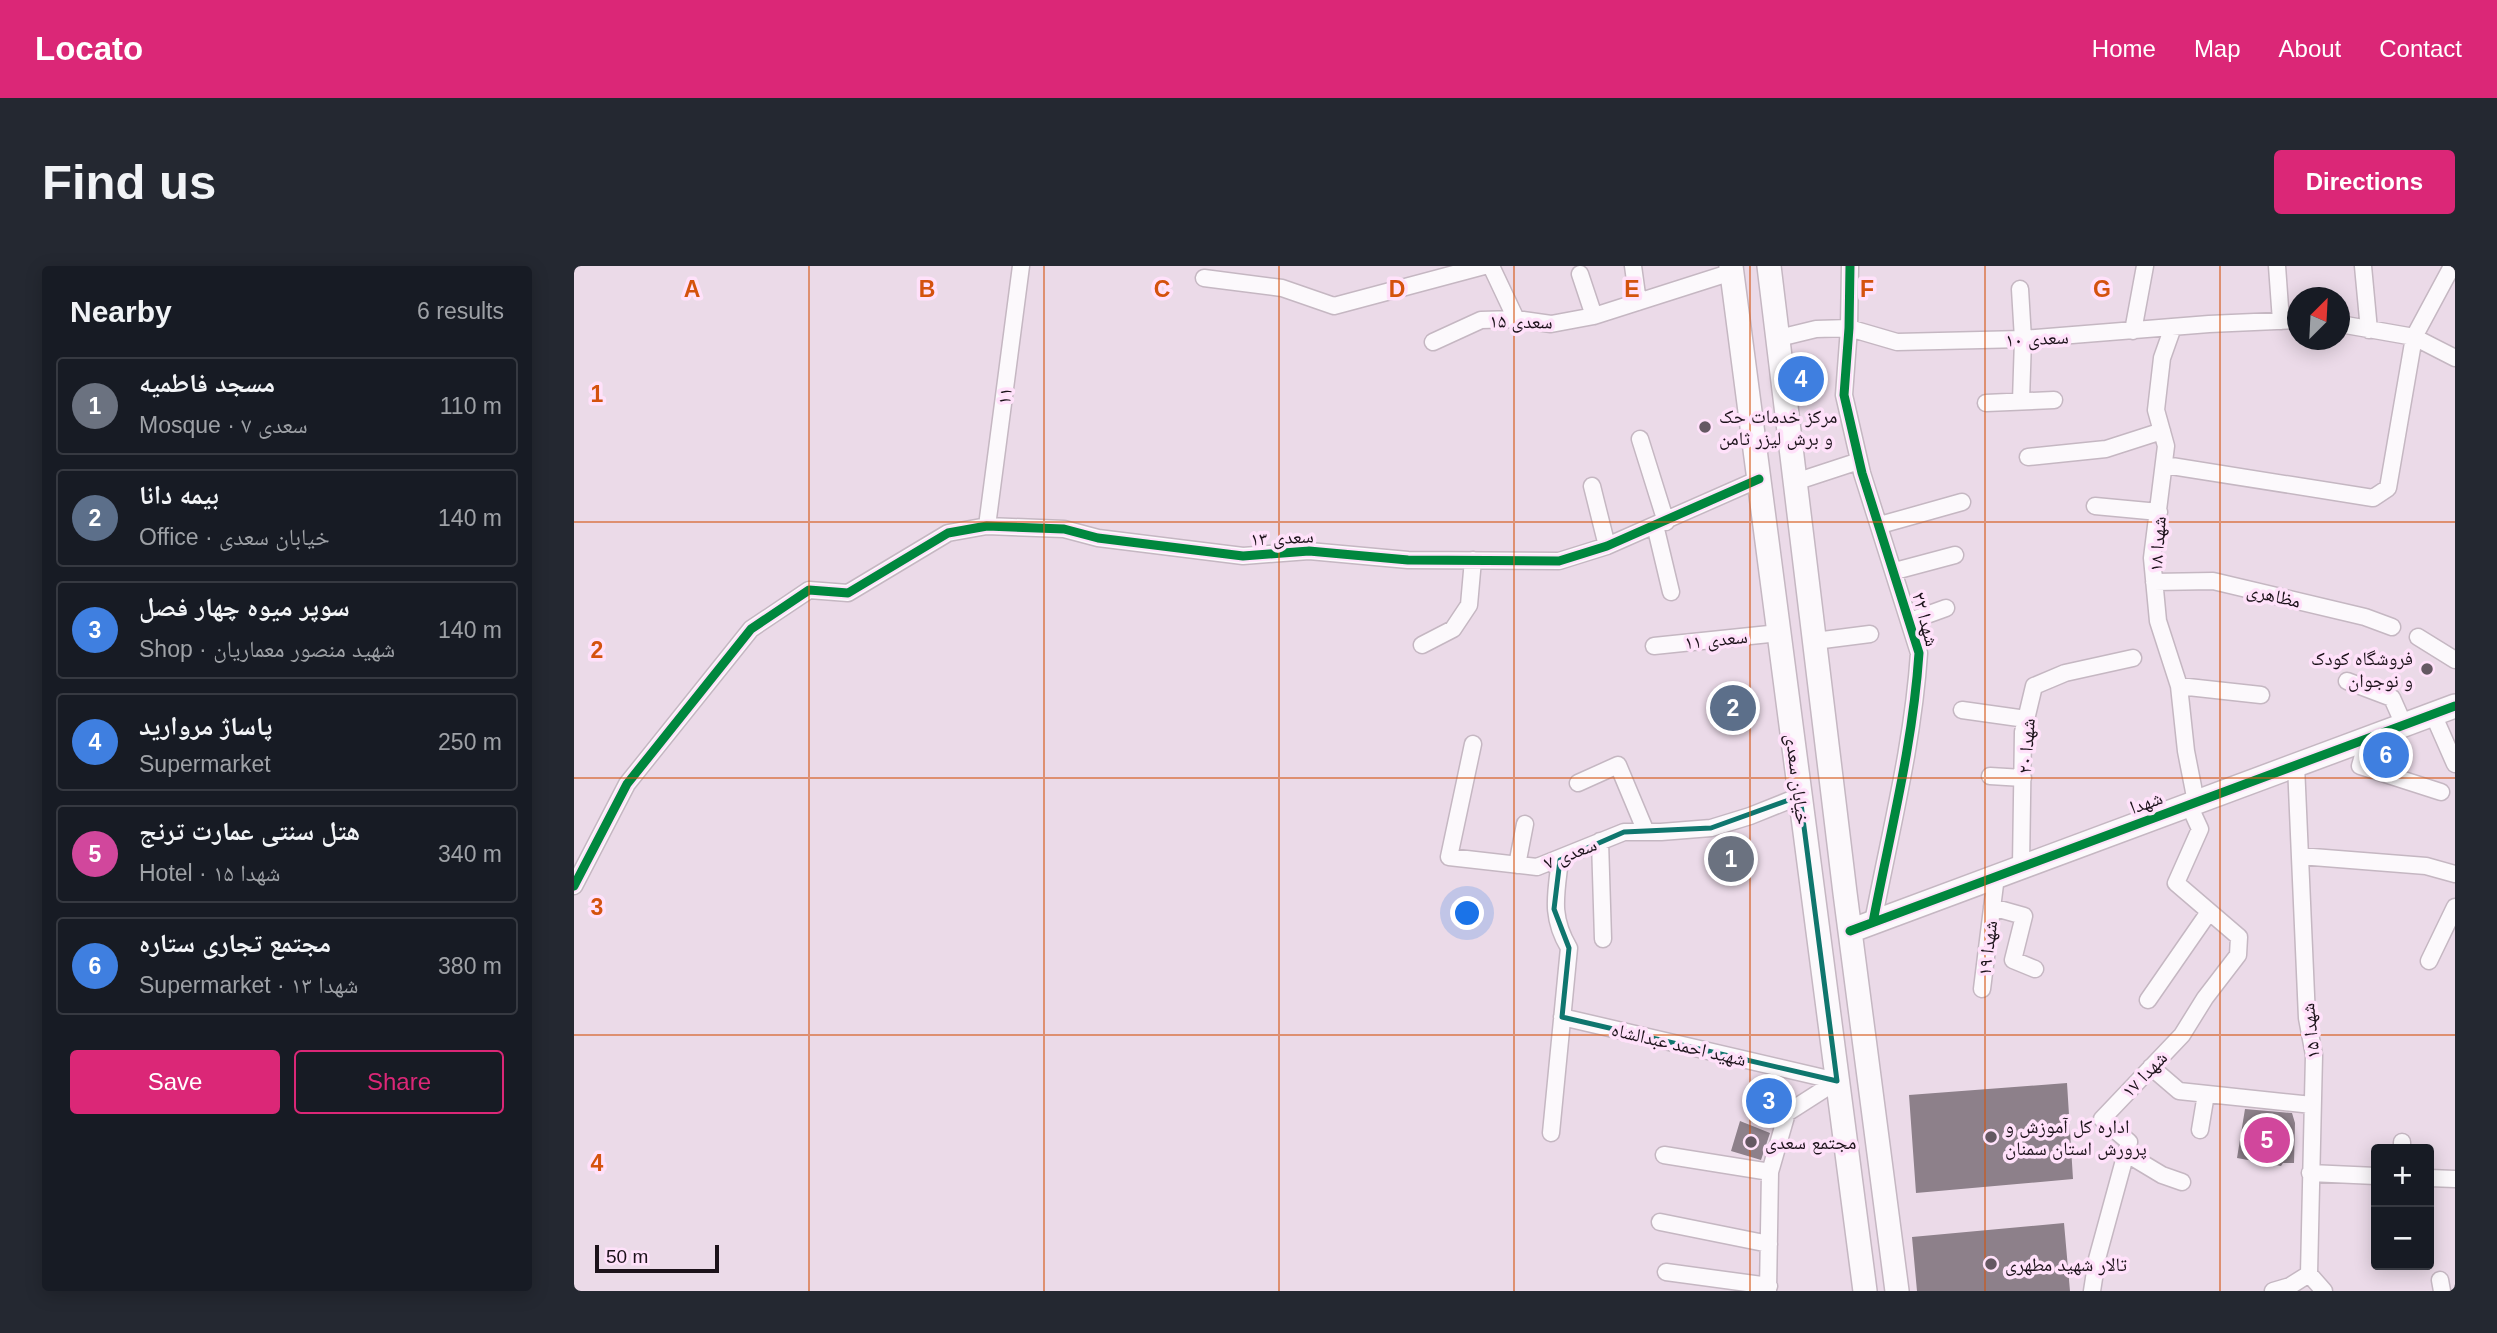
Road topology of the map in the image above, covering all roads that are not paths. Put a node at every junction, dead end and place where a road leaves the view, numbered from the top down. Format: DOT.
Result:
graph roads {
  1 [pos="1021,266"];
  2 [pos="1484,266"];
  3 [pos="1491,266"];
  4 [pos="1633,266"];
  5 [pos="1769,266"];
  6 [pos="1850,266"];
  7 [pos="2145,266"];
  8 [pos="2277,266"];
  9 [pos="2363,266"];
  10 [pos="2455,268"];
  11 [pos="1732,269"];
  12 [pos="1580,274"];
  13 [pos="1204,278"];
  14 [pos="2020,289"];
  15 [pos="1638,302"];
  16 [pos="2287,312"];
  17 [pos="1594,316"];
  18 [pos="1516,319"];
  19 [pos="2287,321"];
  20 [pos="2350,326"];
  21 [pos="2174,327"];
  22 [pos="1849,328"];
  23 [pos="2369,330"];
  24 [pos="2133,331"];
  25 [pos="1779,338"];
  26 [pos="2414,338"];
  27 [pos="2022,340"];
  28 [pos="1433,342"];
  29 [pos="2455,358"];
  30 [pos="1783,373"];
  31 [pos="1746,378"];
  32 [pos="2054,400"];
  33 [pos="2021,401"];
  34 [pos="1986,403"];
  35 [pos="1787,412"];
  36 [pos="1751,417"];
  37 [pos="2162,431"];
  38 [pos="1640,439"];
  39 [pos="2028,457"];
  40 [pos="1859,461"];
  41 [pos="2165,465"];
  42 [pos="1759,479"];
  43 [pos="1795,482"];
  44 [pos="1592,486"];
  45 [pos="1962,502"];
  46 [pos="2095,506"];
  47 [pos="2159,512"];
  48 [pos="1660,523"];
  49 [pos="1880,525"];
  50 [pos="987,526"];
  51 [pos="1607,546"];
  52 [pos="1955,555"];
  53 [pos="1474,561"];
  54 [pos="1895,570"];
  55 [pos="2154,582"];
  56 [pos="1671,592"];
  57 [pos="1946,608"];
  58 [pos="1910,621"];
  59 [pos="2392,627"];
  60 [pos="1779,633"];
  61 [pos="1870,634"];
  62 [pos="2418,637"];
  63 [pos="1815,641"];
  64 [pos="1422,645"];
  65 [pos="1654,646"];
  66 [pos="2133,657"];
  67 [pos="2455,660"];
  68 [pos="2347,681"];
  69 [pos="2179,686"];
  70 [pos="2261,695"];
  71 [pos="2455,706"];
  72 [pos="1962,710"];
  73 [pos="2433,714"];
  74 [pos="2026,719"];
  75 [pos="2404,725"];
  76 [pos="2368,738"];
  77 [pos="1473,744"];
  78 [pos="2455,764"];
  79 [pos="2296,765"];
  80 [pos="1990,776"];
  81 [pos="2023,778"];
  82 [pos="1578,783"];
  83 [pos="2441,792"];
  84 [pos="1800,796"];
  85 [pos="2192,803"];
  86 [pos="1525,824"];
  87 [pos="1646,832"];
  88 [pos="1600,841"];
  89 [pos="2300,856"];
  90 [pos="1560,860"];
  91 [pos="1517,865"];
  92 [pos="2021,867"];
  93 [pos="2455,874"];
  94 [pos="1996,876"];
  95 [pos="574,886"];
  96 [pos="1993,907"];
  97 [pos="2455,907"];
  98 [pos="2209,912"];
  99 [pos="1872,922"];
  100 [pos="1850,931"];
  101 [pos="1603,939"];
  102 [pos="2429,961"];
  103 [pos="2035,969"];
  104 [pos="1982,989"];
  105 [pos="2148,1000"];
  106 [pos="1562,1017"];
  107 [pos="2151,1067"];
  108 [pos="1837,1081"];
  109 [pos="2206,1094"];
  110 [pos="2312,1105"];
  111 [pos="2200,1130"];
  112 [pos="1551,1133"];
  113 [pos="2127,1153"];
  114 [pos="1664,1155"];
  115 [pos="1770,1172"];
  116 [pos="2310,1173"];
  117 [pos="2371,1176"];
  118 [pos="2434,1178"];
  119 [pos="2455,1179"];
  120 [pos="2182,1182"];
  121 [pos="1660,1222"];
  122 [pos="1769,1244"];
  123 [pos="1666,1272"];
  124 [pos="2309,1274"];
  125 [pos="1768,1288"];
  126 [pos="1865,1291"];
  127 [pos="1897,1291"];
  128 [pos="2092,1291"];
  129 [pos="2273,1291"];
  130 [pos="2324,1291"];
  1 -- 50 [label="street, ۱۱"];
  2 -- 13 [label="street"];
  3 -- 18 [label="street"];
  4 -- 15 [label="street"];
  5 -- 25 [label="main road, خیابان سعدی"];
  6 -- 22 [label="street, شهدا ۲۲"];
  7 -- 24 [label="street"];
  8 -- 16 [label="street"];
  9 -- 23 [label="street"];
  10 -- 26 [label="street"];
  11 -- 15 [label="street, سعدی ۱۵"];
  11 -- 31 [label="main road, خیابان سعدی"];
  12 -- 17 [label="street"];
  14 -- 27 [label="street"];
  15 -- 17 [label="street, سعدی ۱۵"];
  17 -- 18 [label="street, سعدی ۱۵"];
  18 -- 28 [label="street, سعدی ۱۵"];
  19 -- 21 [label="street, سعدی ۱۰"];
  20 -- 23 [label="street"];
  21 -- 24 [label="street, سعدی ۱۰"];
  21 -- 37 [label="street, شهدا ۱۸"];
  22 -- 25 [label="street, سعدی ۱۰"];
  22 -- 27 [label="street, سعدی ۱۰"];
  22 -- 40 [label="street, شهدا ۲۲"];
  23 -- 26 [label="street"];
  24 -- 27 [label="street, سعدی ۱۰"];
  25 -- 30 [label="main road, خیابان سعدی"];
  26 -- 29 [label="street"];
  26 -- 41 [label="street"];
  27 -- 33 [label="street"];
  30 -- 31 [label="main road"];
  30 -- 35 [label="main road, خیابان سعدی"];
  31 -- 36 [label="main road, خیابان سعدی"];
  32 -- 33 [label="street"];
  33 -- 34 [label="street"];
  35 -- 36 [label="main road"];
  35 -- 43 [label="main road, خیابان سعدی"];
  36 -- 42 [label="main road, خیابان سعدی"];
  37 -- 39 [label="street"];
  37 -- 41 [label="street, شهدا ۱۸"];
  38 -- 48 [label="street"];
  40 -- 43 [label="street"];
  40 -- 49 [label="street, شهدا ۲۲"];
  41 -- 47 [label="street, شهدا ۱۸"];
  42 -- 48 [label="street, سعدی ۱۳"];
  42 -- 60 [label="main road, خیابان سعدی"];
  43 -- 63 [label="main road, خیابان سعدی"];
  44 -- 51 [label="street"];
  45 -- 49 [label="street"];
  46 -- 47 [label="street"];
  47 -- 55 [label="street, شهدا ۱۸"];
  48 -- 51 [label="street, سعدی ۱۳"];
  48 -- 56 [label="street"];
  49 -- 54 [label="street, شهدا ۲۲"];
  50 -- 53 [label="street, سعدی ۱۳"];
  50 -- 95 [label="street, سعدی ۱۳"];
  51 -- 53 [label="street, سعدی ۱۳"];
  52 -- 54 [label="street"];
  53 -- 64 [label="street"];
  54 -- 58 [label="street, شهدا ۲۲"];
  55 -- 59 [label="street, مظاهری"];
  55 -- 69 [label="street, شهدا ۱۸"];
  57 -- 58 [label="street"];
  58 -- 99 [label="street, شهدا ۲۲"];
  60 -- 65 [label="street, سعدی ۱۱"];
  60 -- 84 [label="main road, خیابان سعدی"];
  61 -- 63 [label="street"];
  62 -- 67 [label="street"];
  63 -- 100 [label="main road, خیابان سعدی"];
  66 -- 74 [label="street, شهدا ۲۰"];
  68 -- 75 [label="street"];
  69 -- 70 [label="street"];
  69 -- 85 [label="street, شهدا ۱۸"];
  71 -- 73 [label="main road, شهدا"];
  72 -- 74 [label="street"];
  73 -- 75 [label="main road, شهدا"];
  73 -- 78 [label="street"];
  74 -- 81 [label="street, شهدا ۲۰"];
  75 -- 76 [label="main road, شهدا"];
  76 -- 79 [label="main road, شهدا"];
  76 -- 83 [label="street"];
  77 -- 91 [label="street, سعدی ۷"];
  79 -- 85 [label="main road, شهدا"];
  79 -- 89 [label="street, شهدا ۱۵"];
  80 -- 81 [label="street"];
  81 -- 92 [label="street, شهدا ۲۰"];
  82 -- 87 [label="street"];
  84 -- 87 [label="street, سعدی ۷"];
  84 -- 108 [label="main road, خیابان سعدی"];
  85 -- 92 [label="main road, شهدا"];
  85 -- 98 [label="street, شهدا ۱۷"];
  86 -- 91 [label="street"];
  87 -- 88 [label="street, سعدی ۷"];
  88 -- 90 [label="street, سعدی ۷"];
  88 -- 101 [label="street"];
  89 -- 93 [label="street"];
  89 -- 110 [label="street, شهدا ۱۵"];
  90 -- 91 [label="street, سعدی ۷"];
  90 -- 106 [label="street"];
  92 -- 94 [label="main road, شهدا"];
  94 -- 96 [label="street, شهدا ۱۹"];
  94 -- 99 [label="main road, شهدا"];
  96 -- 103 [label="street, شهدا ۱۹"];
  96 -- 104 [label="street, شهدا ۱۹"];
  97 -- 102 [label="street"];
  98 -- 105 [label="street"];
  98 -- 107 [label="street, شهدا ۱۷"];
  99 -- 100 [label="main road, شهدا"];
  100 -- 127 [label="main road, خیابان سعدی"];
  106 -- 108 [label="street, شهید احمد عبدالشاه"];
  106 -- 112 [label="street"];
  107 -- 109 [label="street"];
  107 -- 113 [label="street, شهدا ۱۷"];
  108 -- 115 [label="street"];
  108 -- 126 [label="main road, خیابان سعدی"];
  109 -- 110 [label="street"];
  109 -- 111 [label="street"];
  110 -- 116 [label="street, شهدا ۱۵"];
  113 -- 120 [label="street"];
  113 -- 128 [label="street"];
  114 -- 115 [label="street"];
  115 -- 122 [label="street"];
  116 -- 117 [label="street"];
  116 -- 124 [label="street, شهدا ۱۵"];
  118 -- 119 [label="street"];
  121 -- 122 [label="street"];
  122 -- 125 [label="street"];
  123 -- 125 [label="street"];
  124 -- 129 [label="street"];
  124 -- 130 [label="street"];
}
